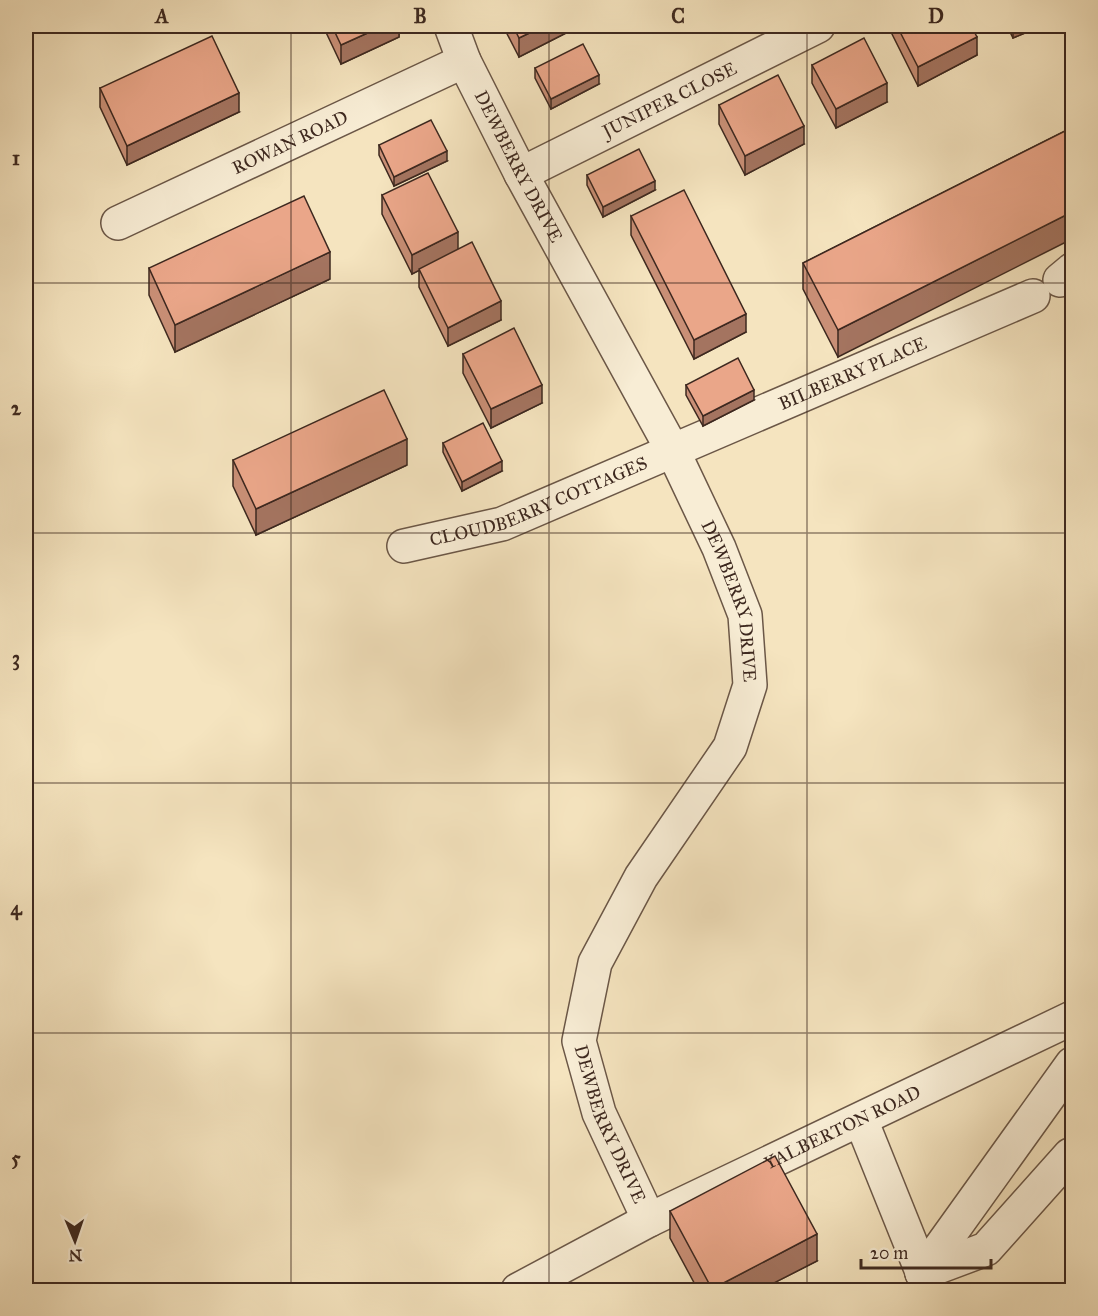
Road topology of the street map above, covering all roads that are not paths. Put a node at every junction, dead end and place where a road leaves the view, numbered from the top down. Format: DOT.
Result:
graph roads {
  1 [pos="451,26"];
  2 [pos="818,26"];
  3 [pos="464,61"];
  4 [pos="521,174"];
  5 [pos="117,223"];
  6 [pos="1055,282"];
  7 [pos="673,452"];
  8 [pos="404,546"];
  9 [pos="1072,1018"];
  10 [pos="1072,1065"];
  11 [pos="861,1120"];
  12 [pos="1070,1155"];
  13 [pos="649,1220"];
  14 [pos="926,1282"];
  15 [pos="518,1290"];
  1 -- 3 [label="street, DEWBERRY DRIVE"];
  2 -- 4 [label="street, JUNIPER CLOSE"];
  3 -- 4 [label="street, DEWBERRY DRIVE"];
  3 -- 5 [label="street, ROWAN ROAD"];
  4 -- 7 [label="street, DEWBERRY DRIVE"];
  6 -- 7 [label="street, BILBERRY PLACE"];
  7 -- 8 [label="street, CLOUDBERRY COTTAGES"];
  7 -- 13 [label="street, DEWBERRY DRIVE"];
  9 -- 11 [label="street, YALBERTON ROAD"];
  10 -- 14 [label="street"];
  11 -- 13 [label="street, YALBERTON ROAD"];
  11 -- 14 [label="street"];
  12 -- 14 [label="street"];
  13 -- 15 [label="street, YALBERTON ROAD"];
}
